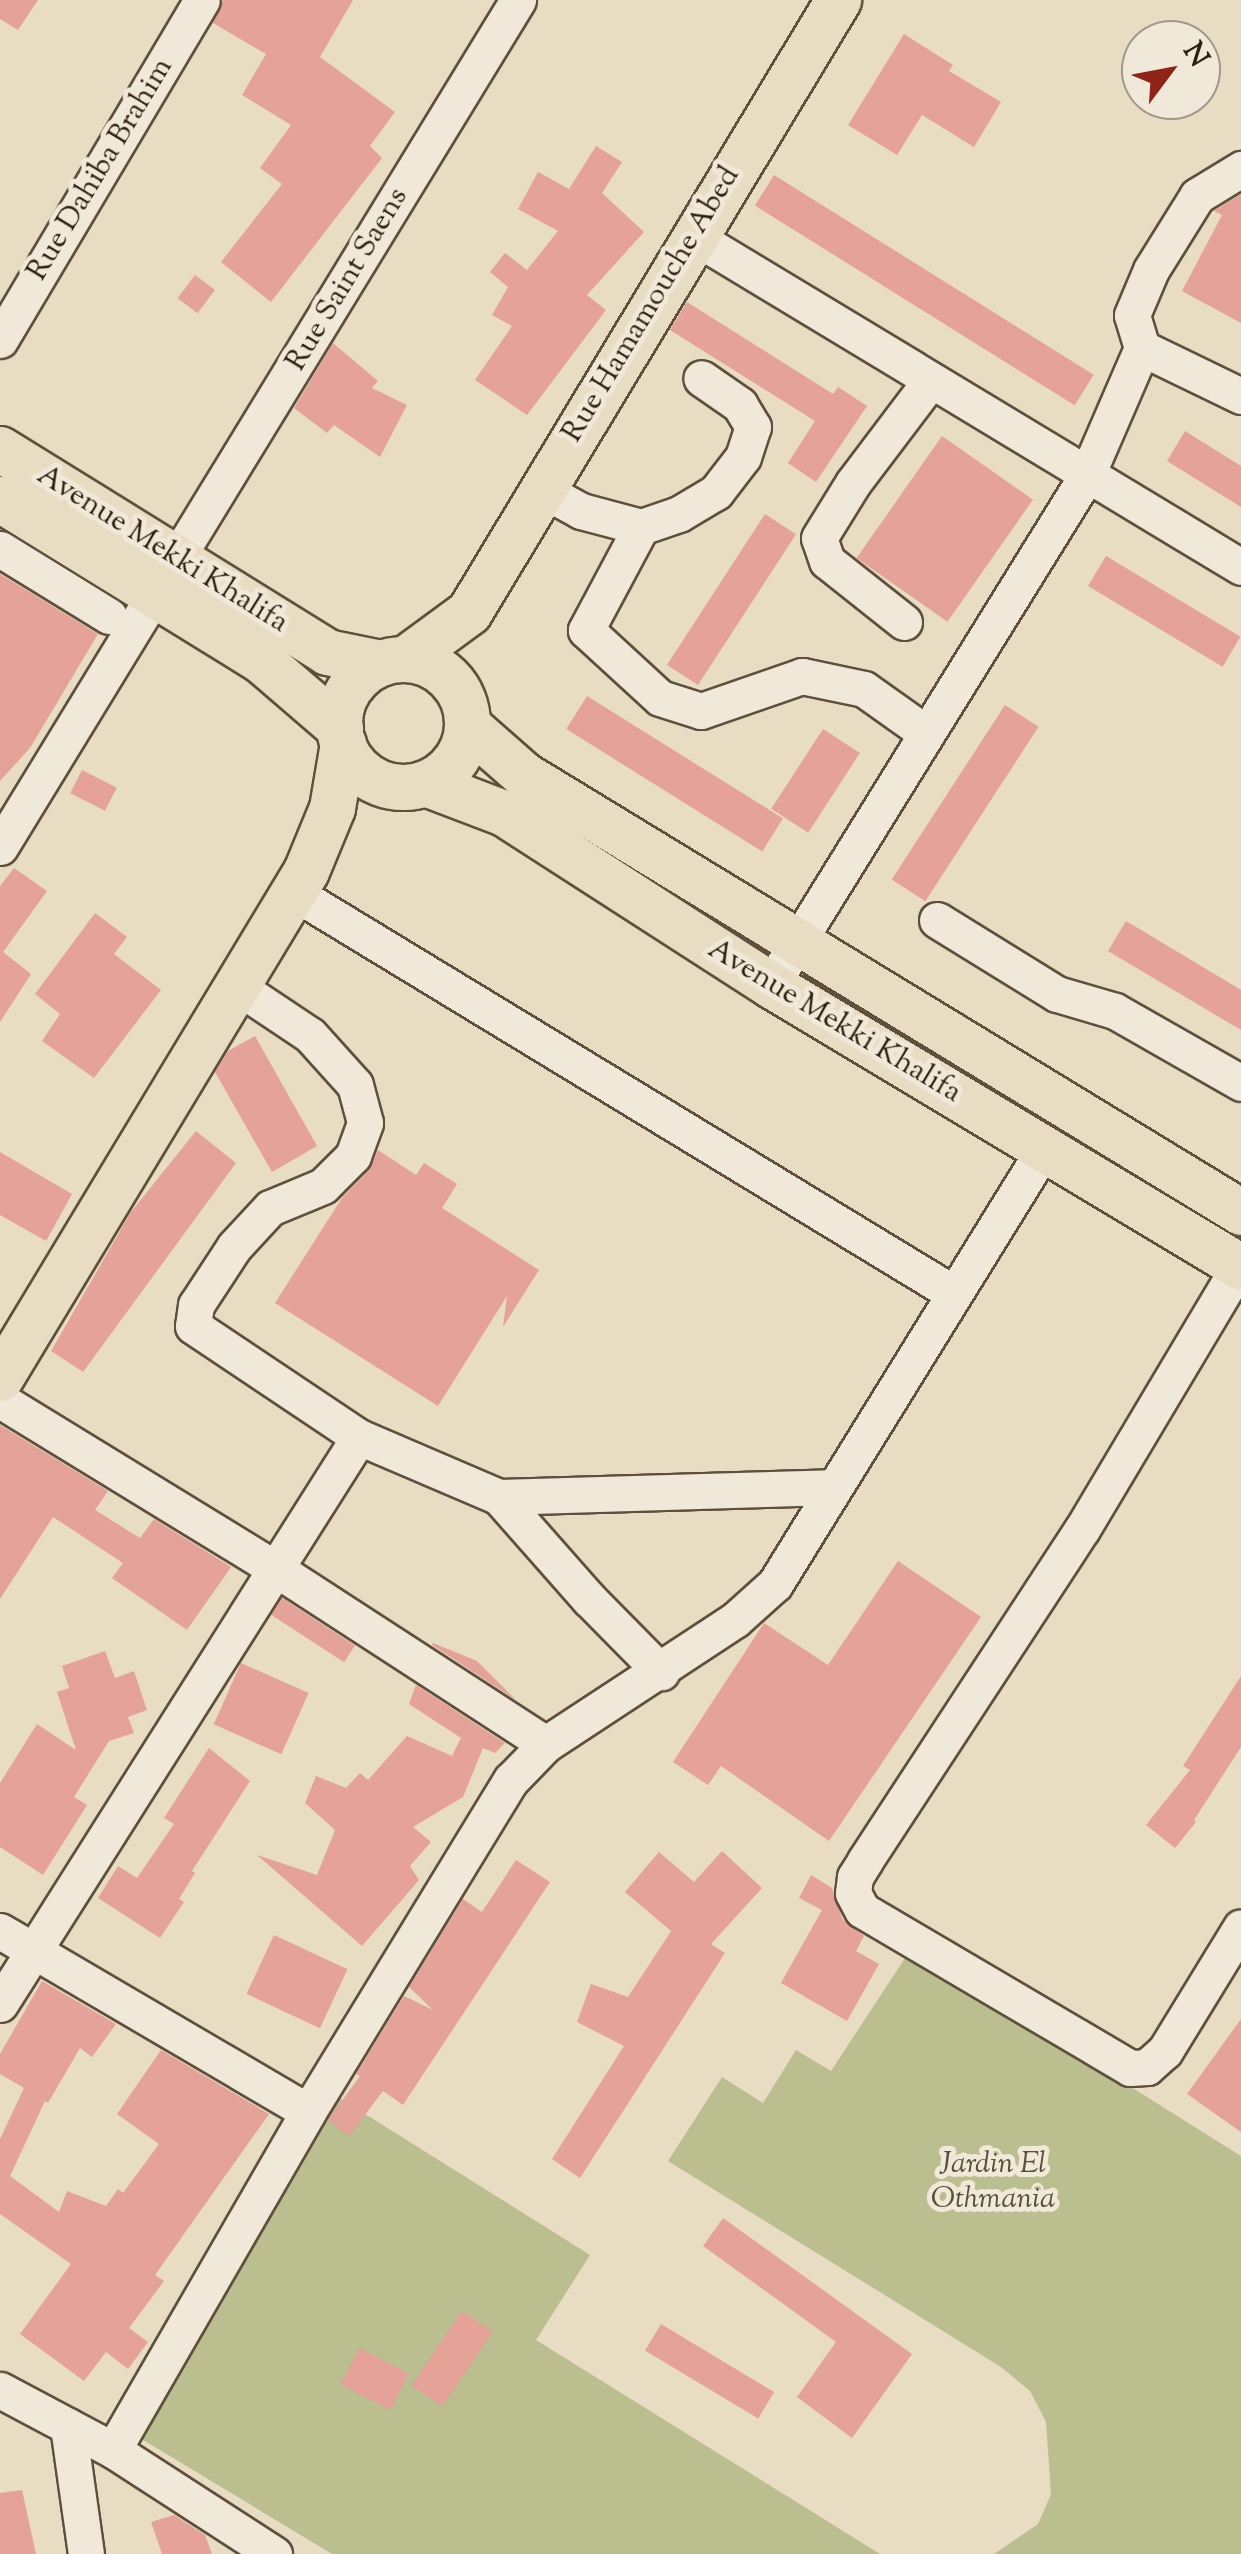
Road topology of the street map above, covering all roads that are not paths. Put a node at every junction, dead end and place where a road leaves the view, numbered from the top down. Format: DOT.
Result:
graph roads {
  1 [pos="202,0"];
  2 [pos="518,0"];
  3 [pos="838,0"];
  4 [pos="1241,169"];
  5 [pos="694,236"];
  6 [pos="0,340"];
  7 [pos="1142,348"];
  8 [pos="702,378"];
  9 [pos="931,380"];
  10 [pos="1241,396"];
  11 [pos="0,450"];
  12 [pos="1087,475"];
  13 [pos="541,489"];
  14 [pos="0,498"];
  15 [pos="640,526"];
  16 [pos="0,549"];
  17 [pos="1241,568"];
  18 [pos="166,578"];
  19 [pos="468,612"];
  20 [pos="109,616"];
  21 [pos="904,622"];
  22 [pos="393,661"];
  23 [pos="465,713"];
  24 [pos="926,732"];
  25 [pos="341,736"];
  26 [pos="417,785"];
  27 [pos="0,848"];
  28 [pos="299,881"];
  29 [pos="937,920"];
  30 [pos="797,944"];
  31 [pos="236,985"];
  32 [pos="771,985"];
  33 [pos="1241,1083"];
  34 [pos="1044,1149"];
  35 [pos="1241,1212"];
  36 [pos="1235,1285"];
  37 [pos="953,1293"];
  38 [pos="0,1378"];
  39 [pos="0,1400"];
  40 [pos="359,1437"];
  41 [pos="832,1487"];
  42 [pos="499,1497"];
  43 [pos="273,1567"];
  44 [pos="661,1672"];
  45 [pos="546,1744"];
  46 [pos="1241,1927"];
  47 [pos="0,1931"];
  48 [pos="32,1951"];
  49 [pos="0,2004"];
  50 [pos="308,2112"];
  51 [pos="4,2396"];
  52 [pos="68,2426"];
  53 [pos="113,2450"];
  54 [pos="86,2554"];
  55 [pos="274,2554"];
  1 -- 6 [label="street, Rue Dahiba Brahim"];
  2 -- 18 [label="street, Rue Saint Saens"];
  3 -- 5 [label="main road, Rue Hamamouche Abed"];
  4 -- 7 [label="street"];
  5 -- 9 [label="street"];
  5 -- 13 [label="main road, Rue Hamamouche Abed"];
  7 -- 10 [label="street"];
  7 -- 12 [label="street"];
  8 -- 15 [label="street"];
  9 -- 12 [label="street"];
  9 -- 21 [label="street"];
  11 -- 18 [label="main road, Avenue Mekki Khalifa"];
  12 -- 17 [label="street"];
  12 -- 24 [label="street"];
  13 -- 15 [label="street"];
  13 -- 19 [label="main road, Rue Hamamouche Abed"];
  14 -- 18 [label="main road, Avenue Mekki Khalifa"];
  15 -- 24 [label="street"];
  16 -- 20 [label="street"];
  18 -- 22 [label="main road, Avenue Mekki Khalifa"];
  18 -- 25 [label="main road, Avenue Mekki Khalifa"];
  18 -- 27 [label="street, Rue Saint Saens"];
  19 -- 22 [label="main road"];
  19 -- 23 [label="main road"];
  22 -- 23 [label="main road"];
  22 -- 25 [label="main road"];
  23 -- 26 [label="main road"];
  23 -- 30 [label="main road, Avenue Mekki Khalifa"];
  24 -- 30 [label="street"];
  25 -- 26 [label="main road"];
  25 -- 28 [label="main road"];
  26 -- 28 [label="main road"];
  26 -- 32 [label="main road, Avenue Mekki Khalifa"];
  28 -- 31 [label="main road"];
  28 -- 37 [label="street"];
  29 -- 33 [label="street"];
  30 -- 32 [label="street"];
  30 -- 35 [label="main road, Avenue Mekki Khalifa"];
  31 -- 38 [label="main road"];
  31 -- 40 [label="street"];
  32 -- 34 [label="main road, Avenue Mekki Khalifa"];
  34 -- 36 [label="main road, Avenue Mekki Khalifa"];
  34 -- 37 [label="street"];
  36 -- 46 [label="street"];
  37 -- 41 [label="street"];
  39 -- 43 [label="street"];
  40 -- 42 [label="street"];
  40 -- 43 [label="street"];
  41 -- 42 [label="street"];
  41 -- 44 [label="street"];
  42 -- 44 [label="street"];
  43 -- 45 [label="street"];
  43 -- 48 [label="street"];
  44 -- 45 [label="street"];
  45 -- 50 [label="street"];
  47 -- 48 [label="street"];
  48 -- 49 [label="street"];
  48 -- 50 [label="street"];
  50 -- 53 [label="street"];
  51 -- 52 [label="street"];
  52 -- 53 [label="street"];
  52 -- 54 [label="street"];
  53 -- 55 [label="street"];
}
